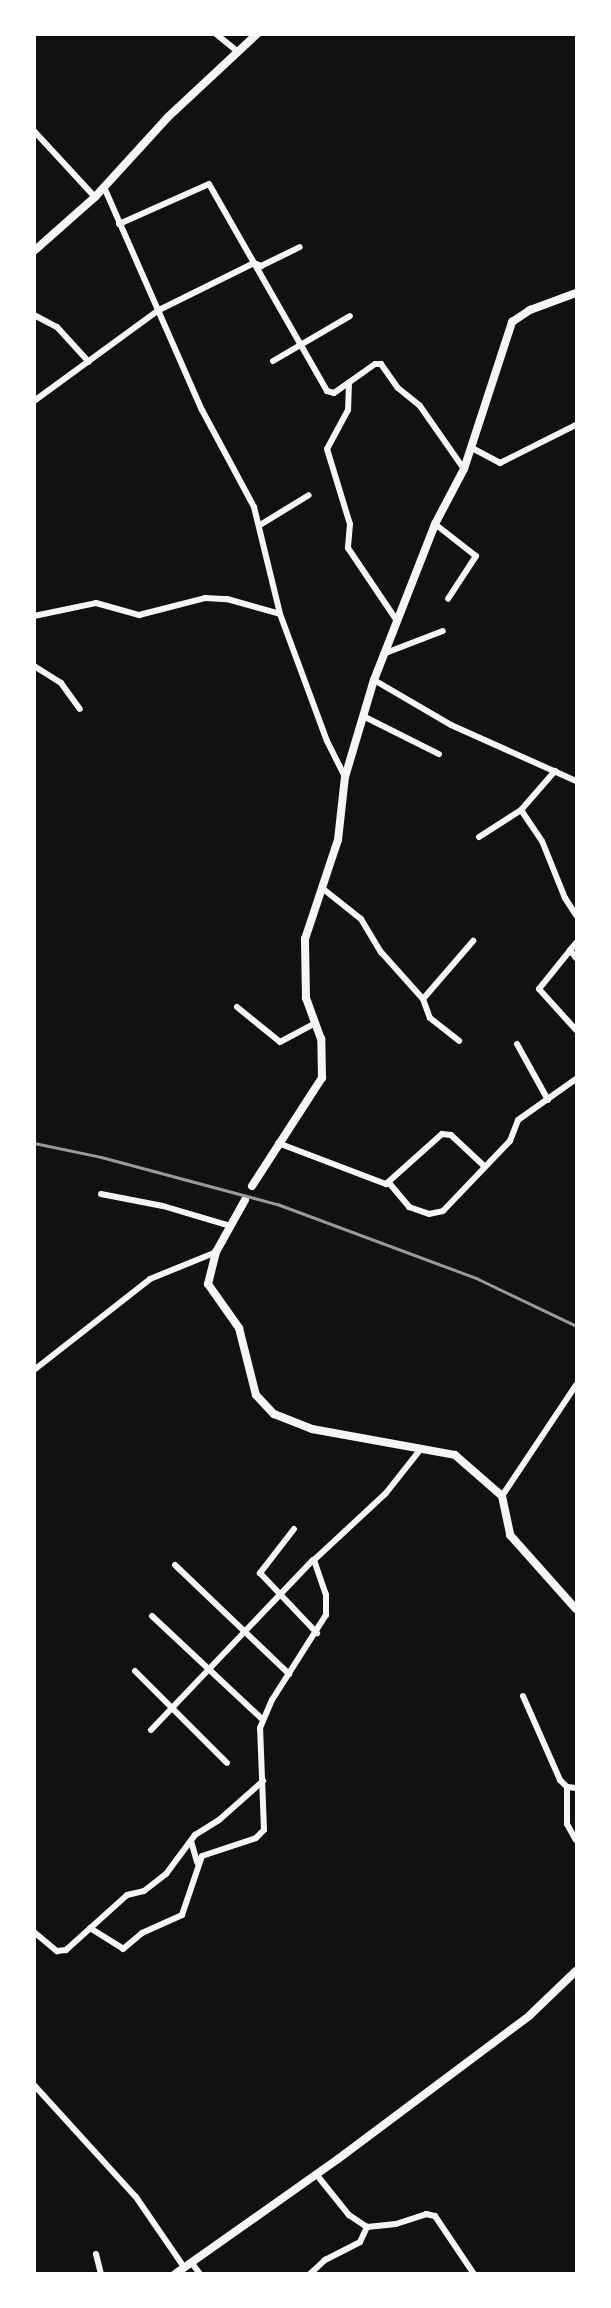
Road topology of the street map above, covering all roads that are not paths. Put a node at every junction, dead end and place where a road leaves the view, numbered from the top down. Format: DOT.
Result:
graph roads {
  1 [pos="216,34"];
  2 [pos="257,34"];
  3 [pos="238,52"];
  4 [pos="34,131"];
  5 [pos="104,187"];
  6 [pos="95,197"];
  7 [pos="119,224"];
  8 [pos="300,247"];
  9 [pos="34,251"];
  10 [pos="254,263"];
  11 [pos="576,293"];
  12 [pos="159,310"];
  13 [pos="34,315"];
  14 [pos="350,316"];
  15 [pos="300,345"];
  16 [pos="273,361"];
  17 [pos="89,362"];
  18 [pos="349,383"];
  19 [pos="34,401"];
  20 [pos="576,425"];
  21 [pos="472,448"];
  22 [pos="464,470"];
  23 [pos="309,495"];
  24 [pos="435,524"];
  25 [pos="260,525"];
  26 [pos="448,599"];
  27 [pos="280,614"];
  28 [pos="34,616"];
  29 [pos="397,621"];
  30 [pos="442,631"];
  31 [pos="383,654"];
  32 [pos="34,666"];
  33 [pos="374,680"];
  34 [pos="80,708"];
  35 [pos="363,716"];
  36 [pos="439,754"];
  37 [pos="555,771"];
  38 [pos="345,777"];
  39 [pos="576,781"];
  40 [pos="521,810"];
  41 [pos="479,837"];
  42 [pos="322,888"];
  43 [pos="576,915"];
  44 [pos="473,941"];
  45 [pos="576,943"];
  46 [pos="570,950"];
  47 [pos="576,958"];
  48 [pos="423,999"];
  49 [pos="237,1007"];
  50 [pos="315,1023"];
  51 [pos="576,1030"];
  52 [pos="459,1041"];
  53 [pos="517,1044"];
  54 [pos="576,1079"];
  55 [pos="549,1100"];
  56 [pos="278,1143"];
  57 [pos="484,1166"];
  58 [pos="390,1184"];
  59 [pos="252,1186"];
  60 [pos="101,1194"];
  61 [pos="244,1200"];
  62 [pos="230,1226"];
  63 [pos="216,1252"];
  64 [pos="34,1370"];
  65 [pos="576,1384"];
  66 [pos="420,1450"];
  67 [pos="502,1496"];
  68 [pos="294,1529"];
  69 [pos="314,1560"];
  70 [pos="175,1565"];
  71 [pos="279,1596"];
  72 [pos="576,1609"];
  73 [pos="152,1616"];
  74 [pos="316,1633"];
  75 [pos="243,1634"];
  76 [pos="208,1670"];
  77 [pos="135,1671"];
  78 [pos="289,1674"];
  79 [pos="523,1696"];
  80 [pos="172,1707"];
  81 [pos="263,1720"];
  82 [pos="151,1730"];
  83 [pos="227,1763"];
  84 [pos="263,1781"];
  85 [pos="567,1787"];
  86 [pos="576,1788"];
  87 [pos="576,1840"];
  88 [pos="191,1841"];
  89 [pos="197,1862"];
  90 [pos="90,1928"];
  91 [pos="34,1932"];
  92 [pos="576,1971"];
  93 [pos="34,2085"];
  94 [pos="319,2172"];
  95 [pos="367,2227"];
  96 [pos="96,2254"];
  97 [pos="188,2264"];
  98 [pos="101,2274"];
  99 [pos="175,2274"];
  100 [pos="200,2274"];
  101 [pos="310,2274"];
  102 [pos="474,2274"];
  1 -- 3 [label="street"];
  2 -- 3 [label="street"];
  3 -- 5 [label="street"];
  4 -- 6 [label="street"];
  5 -- 6 [label="street"];
  5 -- 7 [label="street"];
  6 -- 9 [label="street"];
  7 -- 10 [label="street"];
  7 -- 12 [label="street"];
  8 -- 10 [label="street"];
  10 -- 12 [label="street"];
  10 -- 15 [label="street"];
  11 -- 21 [label="street"];
  12 -- 17 [label="street"];
  12 -- 25 [label="street"];
  13 -- 17 [label="street"];
  14 -- 15 [label="street"];
  15 -- 16 [label="street"];
  15 -- 18 [label="street"];
  17 -- 19 [label="street"];
  18 -- 22 [label="street"];
  18 -- 29 [label="street"];
  20 -- 21 [label="street"];
  21 -- 22 [label="street"];
  22 -- 24 [label="street"];
  23 -- 25 [label="street"];
  24 -- 26 [label="street"];
  24 -- 29 [label="street"];
  25 -- 27 [label="street"];
  27 -- 28 [label="street"];
  27 -- 38 [label="street"];
  29 -- 31 [label="street"];
  30 -- 31 [label="street"];
  31 -- 33 [label="street"];
  32 -- 34 [label="street"];
  33 -- 35 [label="street"];
  33 -- 37 [label="street"];
  35 -- 36 [label="street"];
  35 -- 38 [label="street"];
  37 -- 39 [label="street"];
  37 -- 40 [label="street"];
  38 -- 42 [label="street"];
  40 -- 41 [label="street"];
  40 -- 43 [label="street"];
  42 -- 48 [label="street"];
  42 -- 50 [label="street"];
  44 -- 48 [label="street"];
  45 -- 46 [label="street"];
  46 -- 47 [label="street"];
  46 -- 51 [label="street"];
  48 -- 52 [label="street"];
  49 -- 50 [label="street"];
  50 -- 56 [label="street"];
  53 -- 55 [label="street"];
  54 -- 55 [label="street"];
  55 -- 57 [label="street"];
  56 -- 58 [label="street"];
  56 -- 59 [label="street"];
  57 -- 58 [label="street"];
  57 -- 58 [label="street"];
  60 -- 62 [label="street"];
  61 -- 62 [label="street"];
  62 -- 63 [label="street"];
  63 -- 64 [label="street"];
  63 -- 66 [label="street"];
  65 -- 67 [label="street"];
  66 -- 67 [label="street"];
  66 -- 69 [label="street"];
  67 -- 72 [label="street"];
  68 -- 71 [label="street"];
  69 -- 71 [label="street"];
  69 -- 74 [label="street"];
  70 -- 75 [label="street"];
  71 -- 74 [label="street"];
  71 -- 75 [label="street"];
  73 -- 76 [label="street"];
  74 -- 78 [label="street"];
  75 -- 76 [label="street"];
  75 -- 78 [label="street"];
  76 -- 80 [label="street"];
  76 -- 81 [label="street"];
  77 -- 80 [label="street"];
  78 -- 81 [label="street"];
  79 -- 85 [label="street"];
  80 -- 82 [label="street"];
  80 -- 83 [label="street"];
  81 -- 84 [label="street"];
  84 -- 88 [label="street"];
  84 -- 89 [label="street"];
  85 -- 86 [label="street"];
  85 -- 87 [label="street"];
  88 -- 89 [label="street"];
  88 -- 90 [label="street"];
  89 -- 90 [label="street"];
  90 -- 91 [label="street"];
  92 -- 94 [label="main road"];
  93 -- 97 [label="street"];
  94 -- 95 [label="street"];
  94 -- 97 [label="main road"];
  95 -- 101 [label="street"];
  95 -- 102 [label="street"];
  96 -- 98 [label="street"];
  97 -- 99 [label="main road"];
  97 -- 100 [label="street"];
}
